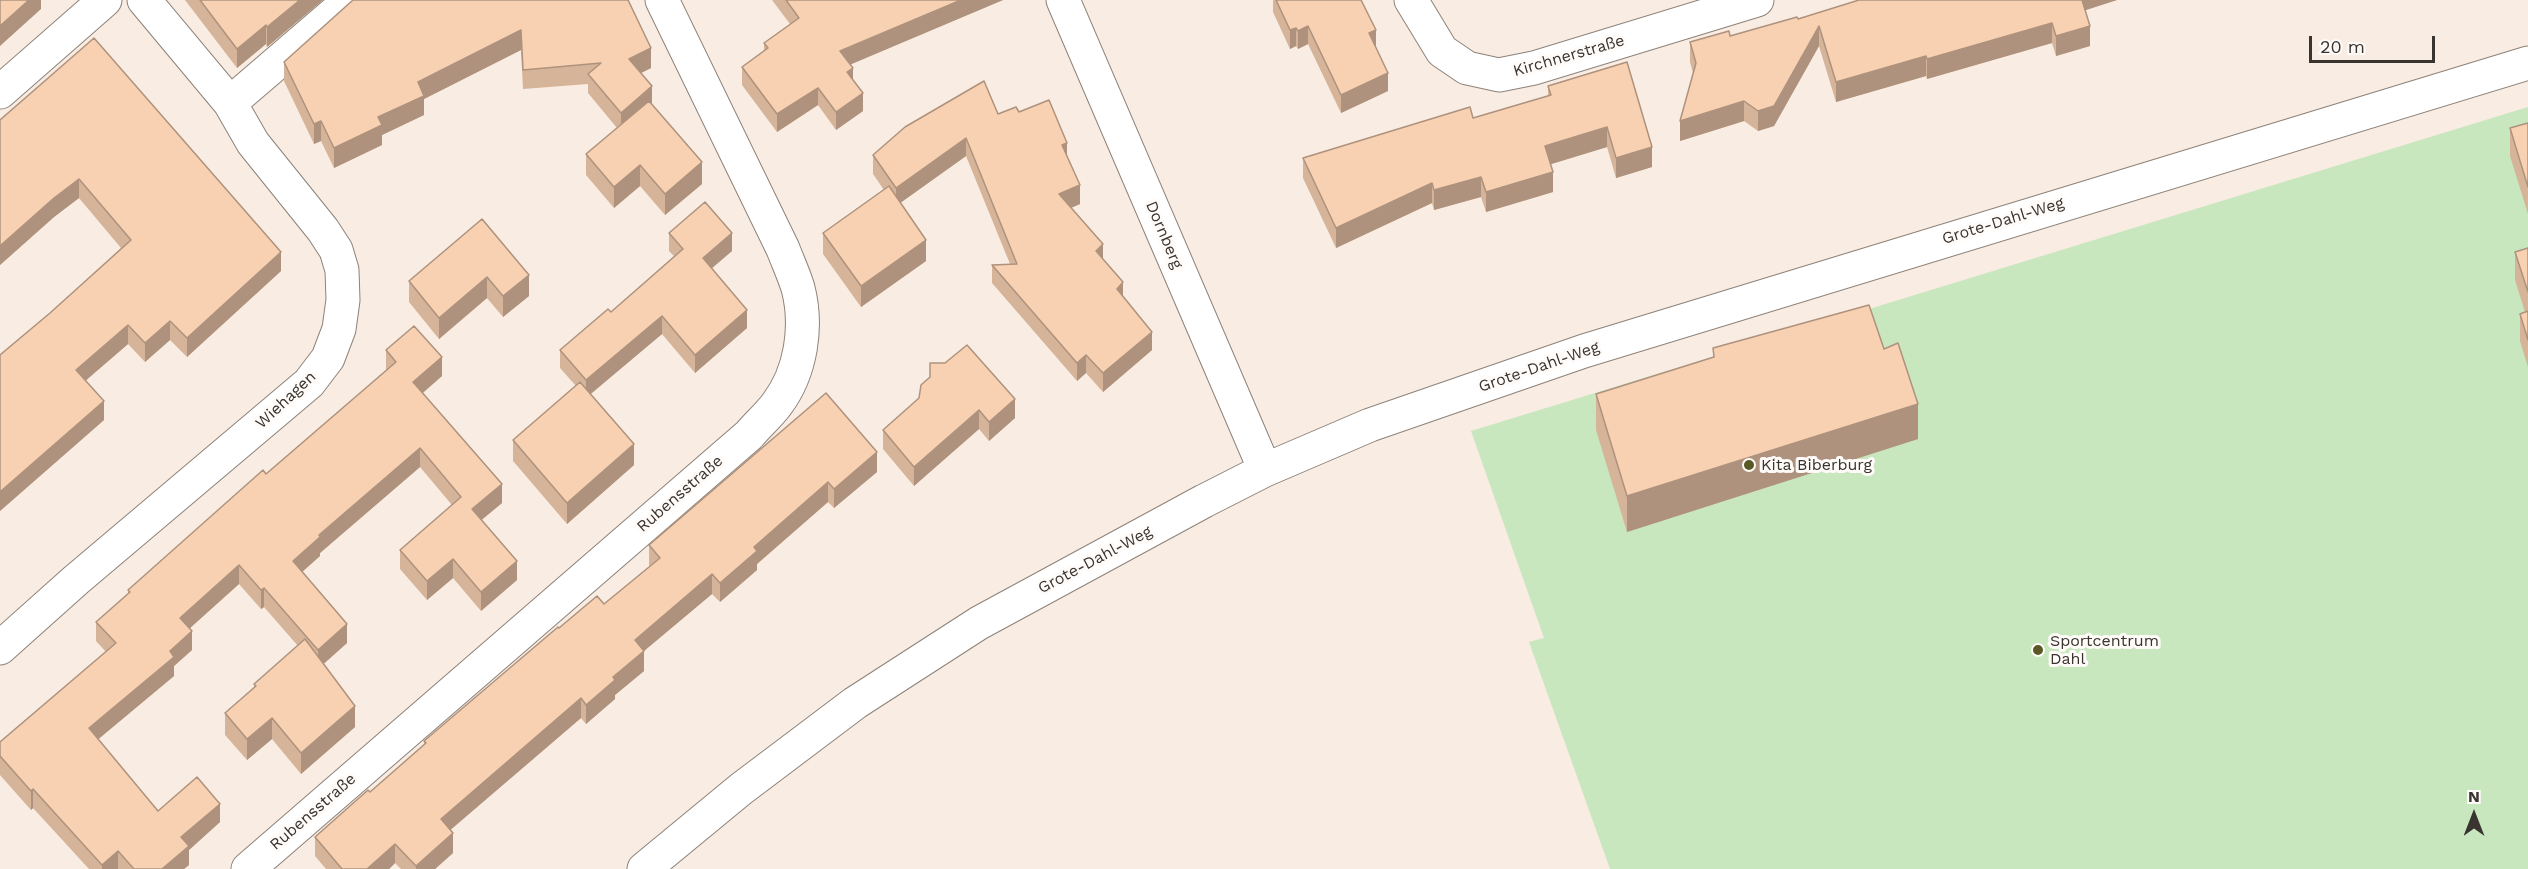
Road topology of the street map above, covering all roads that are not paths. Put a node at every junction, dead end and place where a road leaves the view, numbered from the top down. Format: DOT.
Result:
graph roads {
  1 [pos="105,0"];
  2 [pos="144,0"];
  3 [pos="350,0"];
  4 [pos="662,0"];
  5 [pos="1063,0"];
  6 [pos="1411,0"];
  7 [pos="1757,0"];
  8 [pos="2528,63"];
  9 [pos="0,92"];
  10 [pos="230,104"];
  11 [pos="1265,470"];
  12 [pos="0,648"];
  13 [pos="248,869"];
  14 [pos="644,869"];
  1 -- 9 [label="street"];
  2 -- 10 [label="street, Wiehagen"];
  3 -- 10 [label="street"];
  4 -- 13 [label="street, Rubensstraße"];
  5 -- 11 [label="street, Dornberg"];
  6 -- 7 [label="street, Kirchnerstraße"];
  8 -- 11 [label="street, Grote-Dahl-Weg"];
  10 -- 12 [label="street, Wiehagen"];
  11 -- 14 [label="street, Grote-Dahl-Weg"];
}
